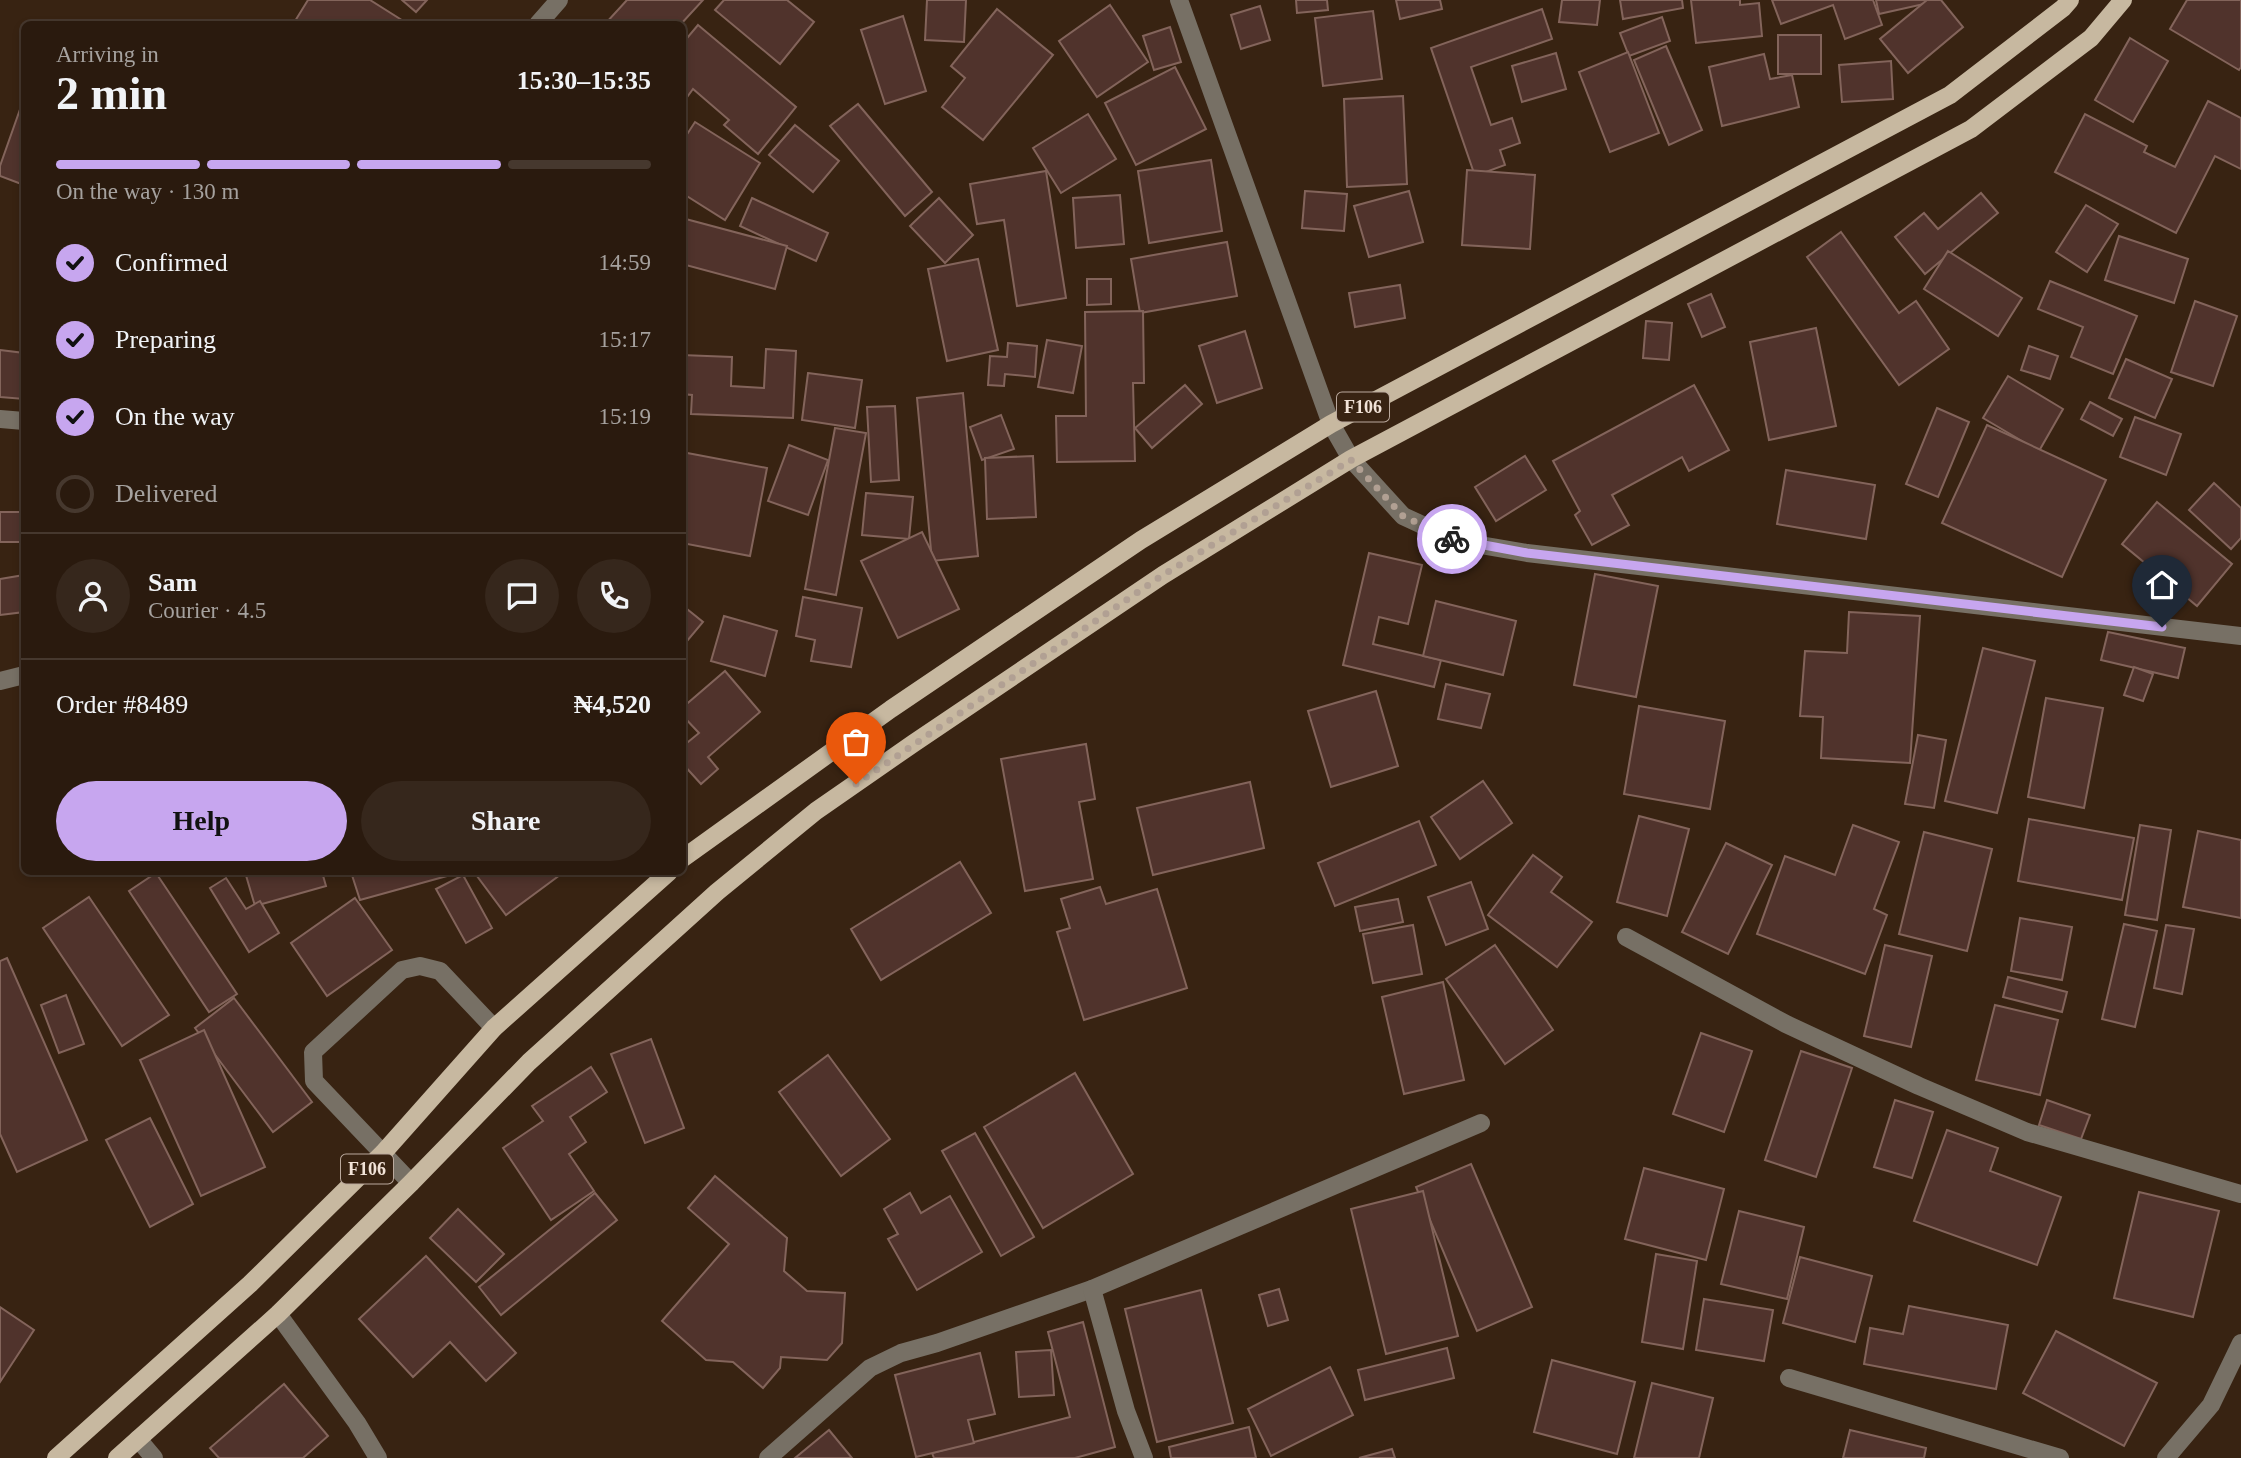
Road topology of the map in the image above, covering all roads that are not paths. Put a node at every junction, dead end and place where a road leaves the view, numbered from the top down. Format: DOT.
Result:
graph roads {
  1 [pos="559,0"];
  2 [pos="1179,0"];
  3 [pos="2070,0"];
  4 [pos="2123,0"];
  5 [pos="541,21"];
  6 [pos="0,419"];
  7 [pos="21,421"];
  8 [pos="1331,424"];
  9 [pos="1351,460"];
  10 [pos="2241,636"];
  11 [pos="21,676"];
  12 [pos="0,681"];
  13 [pos="686,853"];
  14 [pos="665,875"];
  15 [pos="1626,937"];
  16 [pos="494,1028"];
  17 [pos="1481,1123"];
  18 [pos="383,1153"];
  19 [pos="411,1183"];
  20 [pos="2241,1194"];
  21 [pos="1092,1289"];
  22 [pos="278,1314"];
  23 [pos="2241,1343"];
  24 [pos="1789,1378"];
  25 [pos="138,1438"];
  26 [pos="56,1458"];
  27 [pos="117,1458"];
  28 [pos="154,1458"];
  29 [pos="378,1458"];
  30 [pos="768,1458"];
  31 [pos="1144,1458"];
  32 [pos="2060,1458"];
  33 [pos="2166,1458"];
  1 -- 5 [label="street"];
  2 -- 8 [label="street"];
  3 -- 8 [label="main road, F106"];
  4 -- 9 [label="main road, F106"];
  6 -- 7 [label="street"];
  8 -- 9 [label="street"];
  8 -- 13 [label="main road, F106"];
  9 -- 10 [label="street"];
  9 -- 19 [label="main road, F106"];
  11 -- 12 [label="street"];
  14 -- 16 [label="main road, F106"];
  15 -- 20 [label="street"];
  16 -- 18 [label="main road, F106"];
  16 -- 18 [label="street"];
  17 -- 21 [label="street"];
  18 -- 19 [label="street"];
  18 -- 26 [label="main road, F106"];
  19 -- 22 [label="main road, F106"];
  21 -- 30 [label="street"];
  21 -- 31 [label="street"];
  22 -- 25 [label="main road, F106"];
  22 -- 29 [label="street"];
  23 -- 33 [label="street"];
  24 -- 32 [label="street"];
  25 -- 27 [label="main road, F106"];
  25 -- 28 [label="street"];
}
